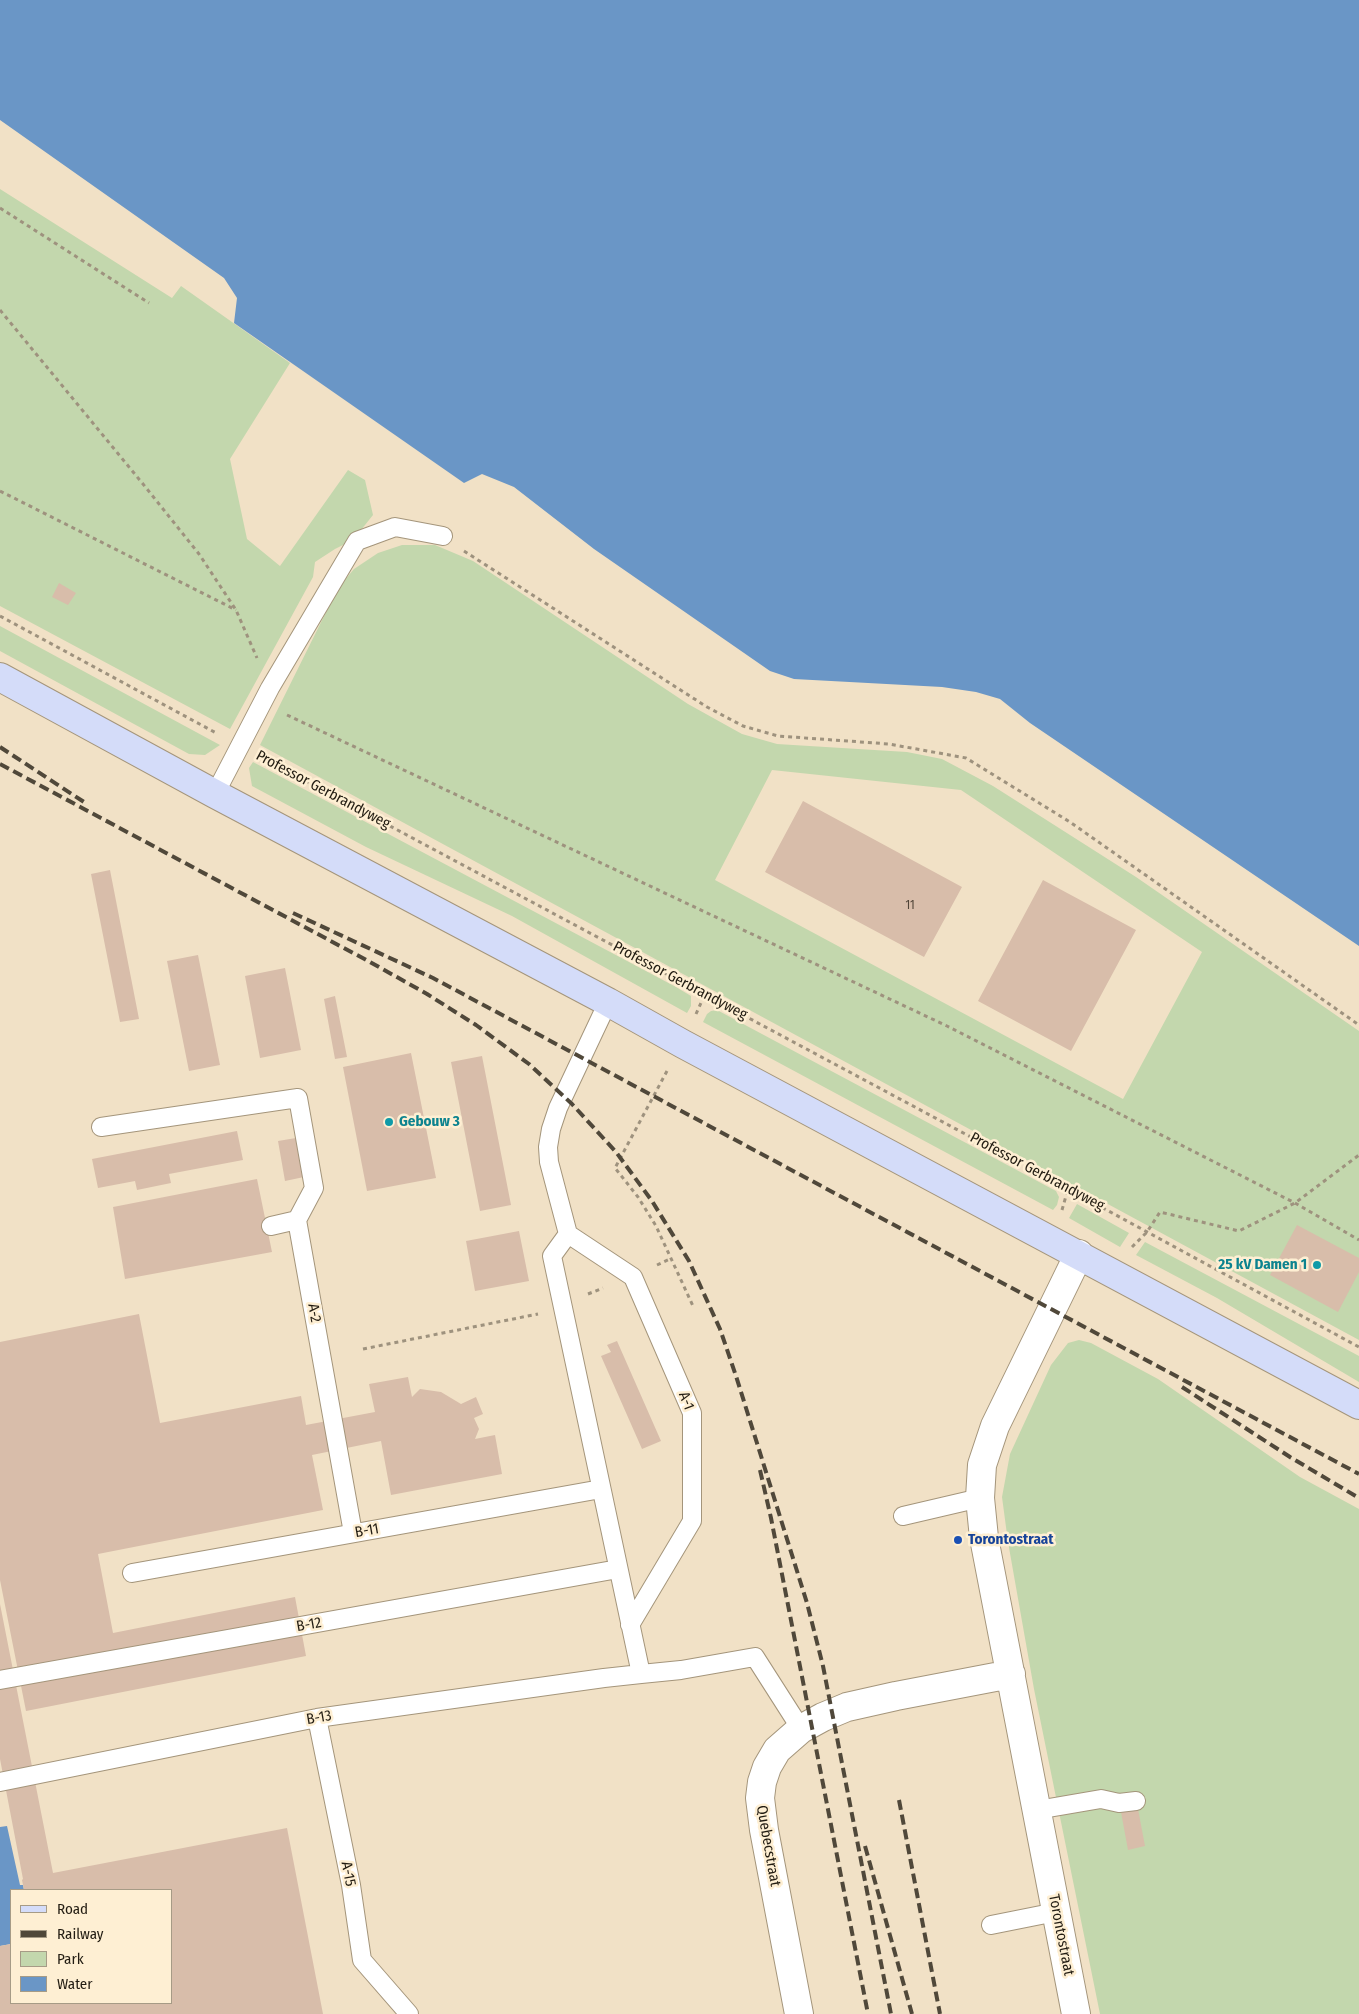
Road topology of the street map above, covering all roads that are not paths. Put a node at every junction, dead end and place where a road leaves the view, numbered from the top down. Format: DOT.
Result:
graph roads {
  1 [pos="443,536"];
  2 [pos="0,676"];
  3 [pos="215,794"];
  4 [pos="608,1002"];
  5 [pos="101,1128"];
  6 [pos="297,1220"];
  7 [pos="271,1226"];
  8 [pos="568,1234"];
  9 [pos="1078,1254"];
  10 [pos="1359,1405"];
  11 [pos="601,1489"];
  12 [pos="980,1498"];
  13 [pos="903,1516"];
  14 [pos="353,1533"];
  15 [pos="618,1569"];
  16 [pos="132,1573"];
  17 [pos="630,1625"];
  18 [pos="641,1674"];
  19 [pos="1011,1674"];
  20 [pos="0,1680"];
  21 [pos="317,1718"];
  22 [pos="801,1729"];
  23 [pos="0,1782"];
  24 [pos="1136,1801"];
  25 [pos="1037,1810"];
  26 [pos="1056,1912"];
  27 [pos="990,1925"];
  28 [pos="409,2014"];
  29 [pos="800,2014"];
  30 [pos="1076,2014"];
  1 -- 3 [label="lane"];
  2 -- 3 [label="street"];
  3 -- 4 [label="street"];
  4 -- 8 [label="lane"];
  4 -- 9 [label="street"];
  5 -- 6 [label="lane"];
  6 -- 7 [label="lane"];
  6 -- 14 [label="lane, A-2"];
  8 -- 11 [label="lane"];
  8 -- 17 [label="lane, A-1"];
  9 -- 10 [label="street"];
  9 -- 12 [label="street, Torontostraat"];
  11 -- 14 [label="lane, B-11"];
  11 -- 15 [label="lane"];
  12 -- 13 [label="lane"];
  12 -- 19 [label="street, Torontostraat"];
  14 -- 16 [label="lane, B-11"];
  15 -- 17 [label="lane"];
  15 -- 20 [label="lane, B-12"];
  17 -- 18 [label="lane"];
  18 -- 21 [label="lane, B-13"];
  18 -- 22 [label="lane"];
  19 -- 22 [label="street, Quebecstraat"];
  19 -- 25 [label="street, Torontostraat"];
  21 -- 23 [label="lane, B-13"];
  21 -- 28 [label="lane, A-15"];
  22 -- 29 [label="street, Quebecstraat"];
  24 -- 25 [label="lane"];
  25 -- 26 [label="street, Torontostraat"];
  26 -- 27 [label="lane"];
  26 -- 30 [label="street, Torontostraat"];
}
